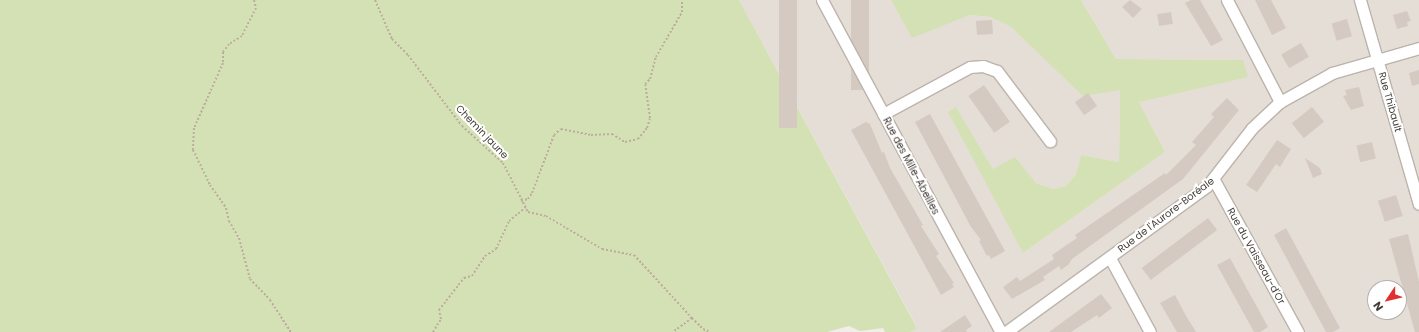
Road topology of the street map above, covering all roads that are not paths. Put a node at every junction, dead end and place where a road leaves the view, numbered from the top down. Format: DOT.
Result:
graph roads {
  1 [pos="822,0"];
  2 [pos="1227,0"];
  3 [pos="1360,0"];
  4 [pos="1419,48"];
  5 [pos="1378,59"];
  6 [pos="1280,102"];
  7 [pos="883,114"];
  8 [pos="1050,141"];
  9 [pos="1414,166"];
  10 [pos="1214,180"];
  11 [pos="1419,204"];
  12 [pos="1110,258"];
  13 [pos="1001,332"];
  14 [pos="1006,332"];
  15 [pos="1150,332"];
  16 [pos="1298,332"];
  1 -- 7 [label="street, Rue des Mille-Abeilles"];
  2 -- 6 [label="street"];
  3 -- 5 [label="street, Rue Thibault"];
  4 -- 5 [label="street, Rue de l'Aurore-Boréale"];
  5 -- 6 [label="street, Rue de l'Aurore-Boréale"];
  5 -- 9 [label="street, Rue Thibault"];
  6 -- 10 [label="street, Rue de l'Aurore-Boréale"];
  7 -- 8 [label="street"];
  7 -- 13 [label="street, Rue des Mille-Abeilles"];
  9 -- 11 [label="street, Rue Thibault"];
  10 -- 12 [label="street, Rue de l'Aurore-Boréale"];
  10 -- 16 [label="street, Rue du Vaisseau-d'Or"];
  12 -- 14 [label="street, Rue de l'Aurore-Boréale"];
  12 -- 15 [label="street"];
}
